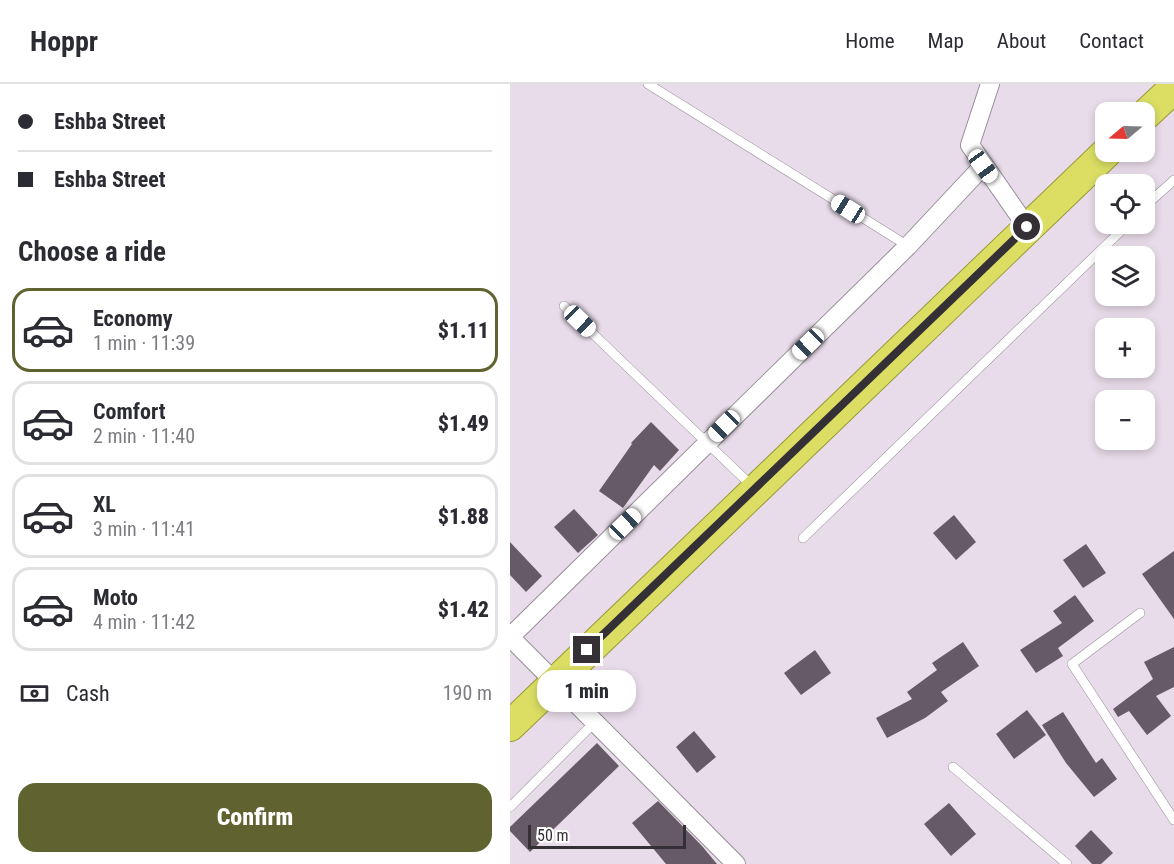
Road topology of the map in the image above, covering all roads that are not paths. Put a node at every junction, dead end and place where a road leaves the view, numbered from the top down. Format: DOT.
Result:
graph roads {
  1 [pos="648,84"];
  2 [pos="990,84"];
  3 [pos="1174,88"];
  4 [pos="1155,106"];
  5 [pos="1096,162"];
  6 [pos="983,166"];
  7 [pos="1174,180"];
  8 [pos="1155,197"];
  9 [pos="1027,227"];
  10 [pos="1118,234"];
  11 [pos="908,246"];
  12 [pos="564,306"];
  13 [pos="707,443"];
  14 [pos="755,489"];
  15 [pos="803,538"];
  16 [pos="1140,613"];
  17 [pos="554,682"];
  18 [pos="511,723"];
  19 [pos="594,723"];
  20 [pos="953,767"];
  21 [pos="510,807"];
  22 [pos="1174,820"];
  23 [pos="736,864"];
  24 [pos="1067,864"];
  1 -- 11 [label="lane"];
  2 -- 6 [label="street"];
  3 -- 4 [label="highway"];
  5 -- 9 [label="highway"];
  6 -- 9 [label="street"];
  6 -- 11 [label="street"];
  7 -- 8 [label="lane"];
  9 -- 14 [label="highway"];
  10 -- 15 [label="lane"];
  11 -- 13 [label="street"];
  12 -- 13 [label="lane"];
  13 -- 14 [label="lane"];
  13 -- 17 [label="street"];
  14 -- 17 [label="highway"];
  16 -- 22 [label="lane"];
  17 -- 18 [label="highway"];
  17 -- 19 [label="street"];
  19 -- 21 [label="lane"];
  19 -- 23 [label="street"];
  20 -- 24 [label="lane"];
}
